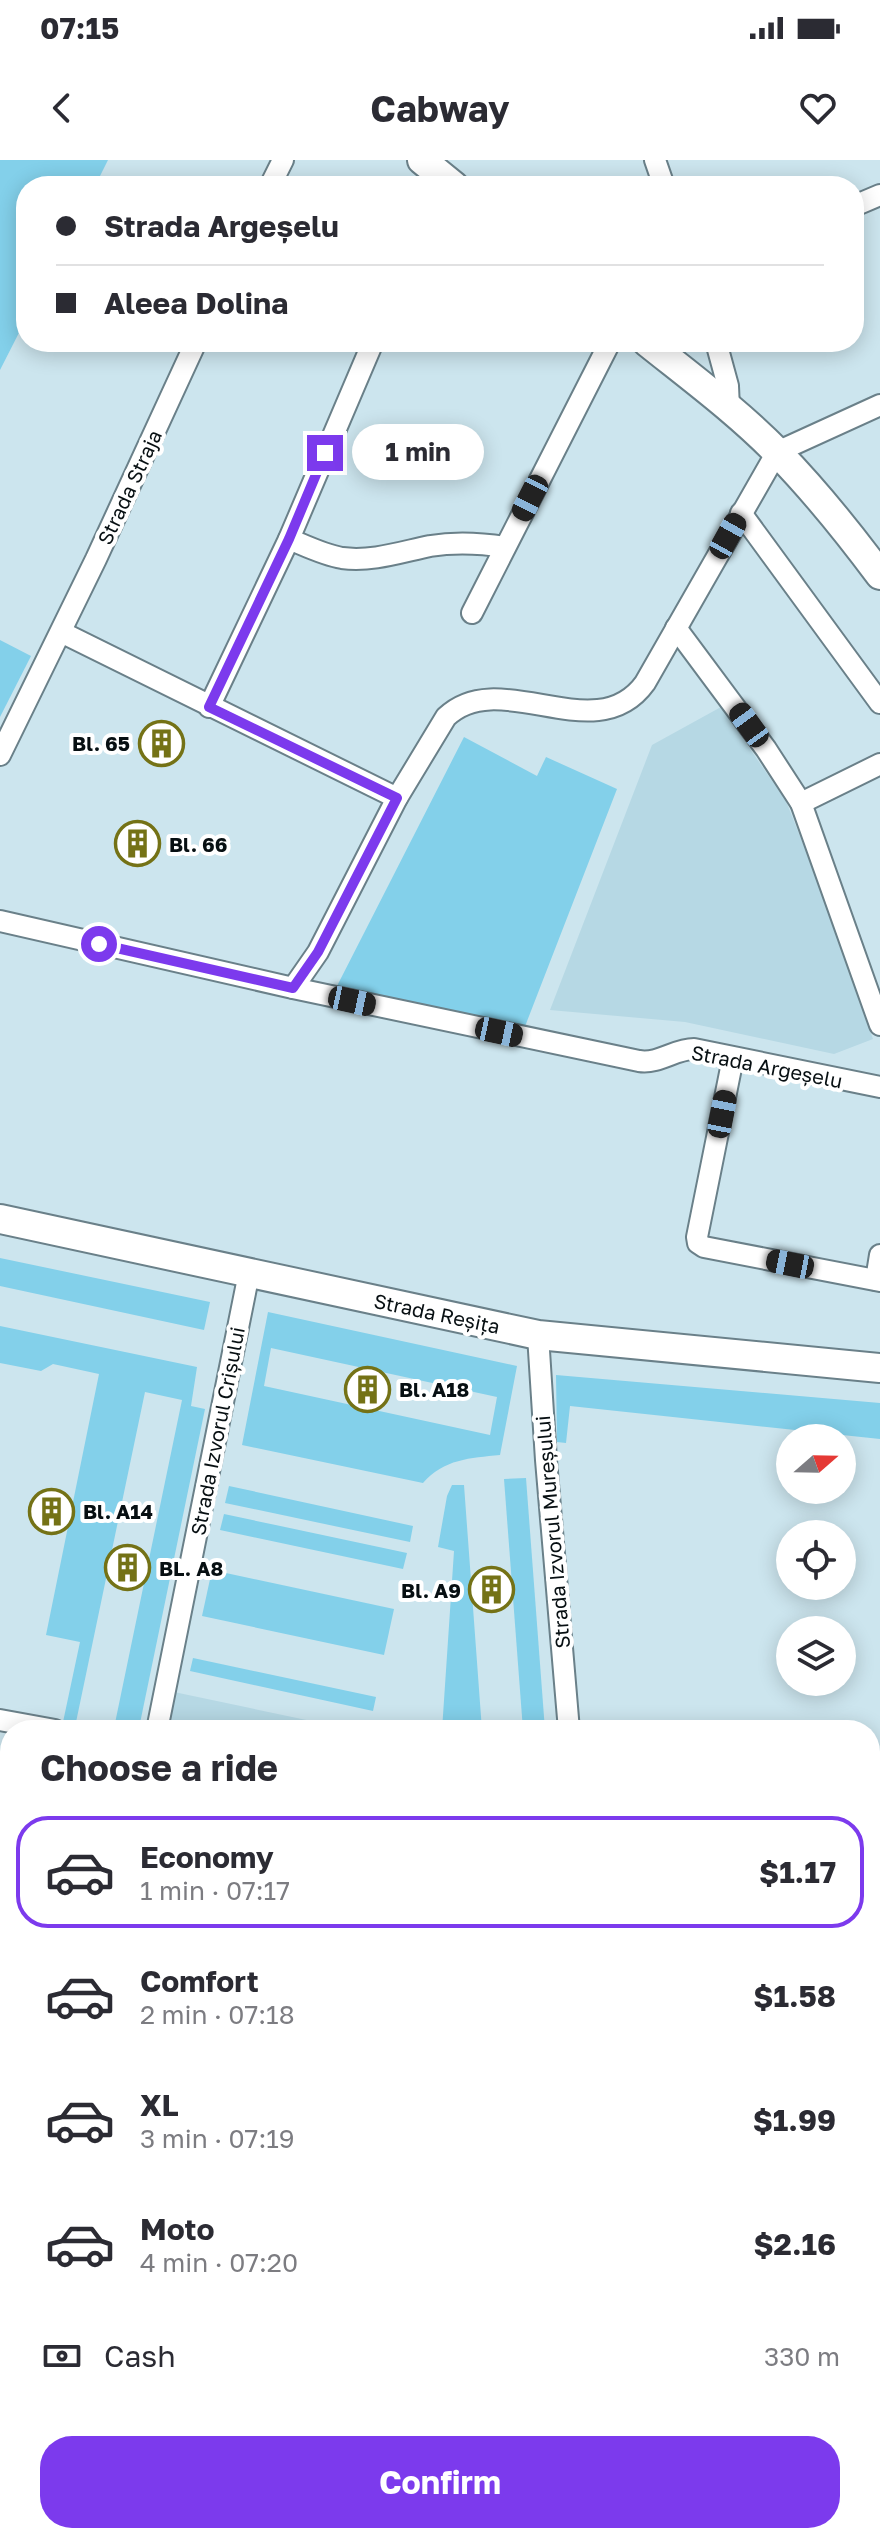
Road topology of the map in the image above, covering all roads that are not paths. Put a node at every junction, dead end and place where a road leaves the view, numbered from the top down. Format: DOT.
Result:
graph roads {
  1 [pos="422,160"];
  2 [pos="442,176"];
  3 [pos="191,352"];
  4 [pos="369,352"];
  5 [pos="605,352"];
  6 [pos="659,352"];
  7 [pos="719,352"];
  8 [pos="880,405"];
  9 [pos="729,409"];
  10 [pos="777,452"];
  11 [pos="741,513"];
  12 [pos="289,539"];
  13 [pos="505,547"];
  14 [pos="880,575"];
  15 [pos="472,613"];
  16 [pos="676,628"];
  17 [pos="61,632"];
  18 [pos="880,703"];
  19 [pos="209,707"];
  20 [pos="0,755"];
  21 [pos="880,764"];
  22 [pos="397,798"];
  23 [pos="801,803"];
  24 [pos="0,921"];
  25 [pos="293,988"];
  26 [pos="880,1025"];
  27 [pos="733,1058"];
  28 [pos="880,1087"];
  29 [pos="0,1219"];
  30 [pos="880,1255"];
  31 [pos="249,1273"];
  32 [pos="878,1280"];
  33 [pos="538,1335"];
  34 [pos="880,1368"];
  35 [pos="159,1720"];
  36 [pos="568,1720"];
  1 -- 2 [label="street"];
  3 -- 17 [label="street, Strada Straja"];
  4 -- 12 [label="street"];
  5 -- 13 [label="street"];
  6 -- 9 [label="street"];
  7 -- 9 [label="street"];
  8 -- 10 [label="street"];
  9 -- 10 [label="street"];
  10 -- 11 [label="street"];
  10 -- 14 [label="street"];
  11 -- 16 [label="street"];
  11 -- 18 [label="street"];
  12 -- 13 [label="street"];
  12 -- 19 [label="street"];
  13 -- 15 [label="street"];
  16 -- 22 [label="street"];
  16 -- 23 [label="street"];
  17 -- 19 [label="street"];
  17 -- 20 [label="street, Strada Straja"];
  19 -- 22 [label="street"];
  21 -- 23 [label="street"];
  22 -- 25 [label="street"];
  23 -- 26 [label="street"];
  24 -- 25 [label="street, Strada Argeșelu"];
  25 -- 27 [label="street, Strada Argeșelu"];
  27 -- 28 [label="street, Strada Argeșelu"];
  27 -- 32 [label="street"];
  29 -- 31 [label="street, Strada Reșița"];
  30 -- 32 [label="street"];
  31 -- 33 [label="street, Strada Reșița"];
  31 -- 35 [label="street, Strada Izvorul Crișului"];
  33 -- 34 [label="street, Strada Reșița"];
  33 -- 36 [label="street, Strada Izvorul Mureșului"];
}
